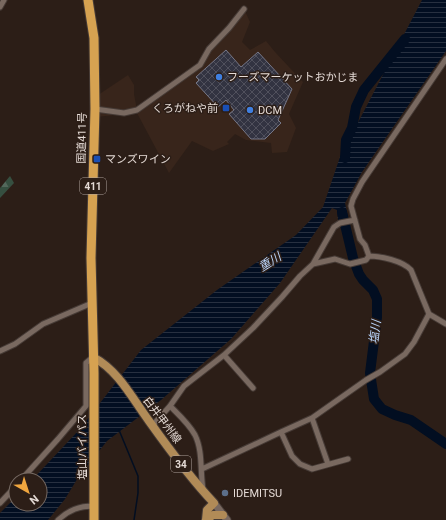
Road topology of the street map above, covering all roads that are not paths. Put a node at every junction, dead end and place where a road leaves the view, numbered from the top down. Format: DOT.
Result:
graph roads {
  1 [pos="4,0"];
  2 [pos="88,0"];
  3 [pos="0,7"];
  4 [pos="244,9"];
  5 [pos="446,59"];
  6 [pos="95,109"];
  7 [pos="355,220"];
  8 [pos="368,258"];
  9 [pos="313,264"];
  10 [pos="92,303"];
  11 [pos="429,314"];
  12 [pos="446,324"];
  13 [pos="0,351"];
  14 [pos="224,355"];
  15 [pos="93,357"];
  16 [pos="94,373"];
  17 [pos="253,388"];
  18 [pos="170,406"];
  19 [pos="312,418"];
  20 [pos="151,424"];
  21 [pos="280,432"];
  22 [pos="348,459"];
  23 [pos="328,464"];
  24 [pos="202,469"];
  25 [pos="28,472"];
  26 [pos="203,492"];
  27 [pos="8,494"];
  28 [pos="0,503"];
  29 [pos="94,503"];
  30 [pos="214,503"];
  31 [pos="225,517"];
  32 [pos="58,520"];
  33 [pos="94,520"];
  34 [pos="206,520"];
  1 -- 3 [label="street"];
  2 -- 6 [label="highway, 国道411号 / 411"];
  4 -- 6 [label="street"];
  5 -- 7 [label="street"];
  6 -- 10 [label="highway, 国道411号 / 411"];
  7 -- 8 [label="street"];
  7 -- 9 [label="street"];
  8 -- 9 [label="street"];
  8 -- 11 [label="street"];
  9 -- 14 [label="street"];
  10 -- 13 [label="street"];
  10 -- 15 [label="highway, 国道411号 / 411"];
  11 -- 12 [label="street"];
  11 -- 19 [label="street"];
  14 -- 17 [label="street"];
  14 -- 18 [label="street"];
  15 -- 16 [label="highway, 国道411号 / 411"];
  15 -- 20 [label="main road, 白井甲州線 / 34"];
  15 -- 25 [label="street"];
  16 -- 29 [label="highway, 塩山バイパス / 411"];
  18 -- 20 [label="street"];
  18 -- 24 [label="street"];
  19 -- 21 [label="street"];
  19 -- 23 [label="street"];
  20 -- 26 [label="main road, 白井甲州線 / 34"];
  21 -- 23 [label="street"];
  21 -- 24 [label="street"];
  22 -- 23 [label="street"];
  24 -- 26 [label="street"];
  26 -- 30 [label="main road, 白井甲州線 / 34"];
  27 -- 28 [label="street"];
  29 -- 32 [label="street"];
  29 -- 33 [label="highway, 塩山バイパス / 411"];
  30 -- 31 [label="street"];
  30 -- 34 [label="main road"];
  31 -- 34 [label="main road"];
}
